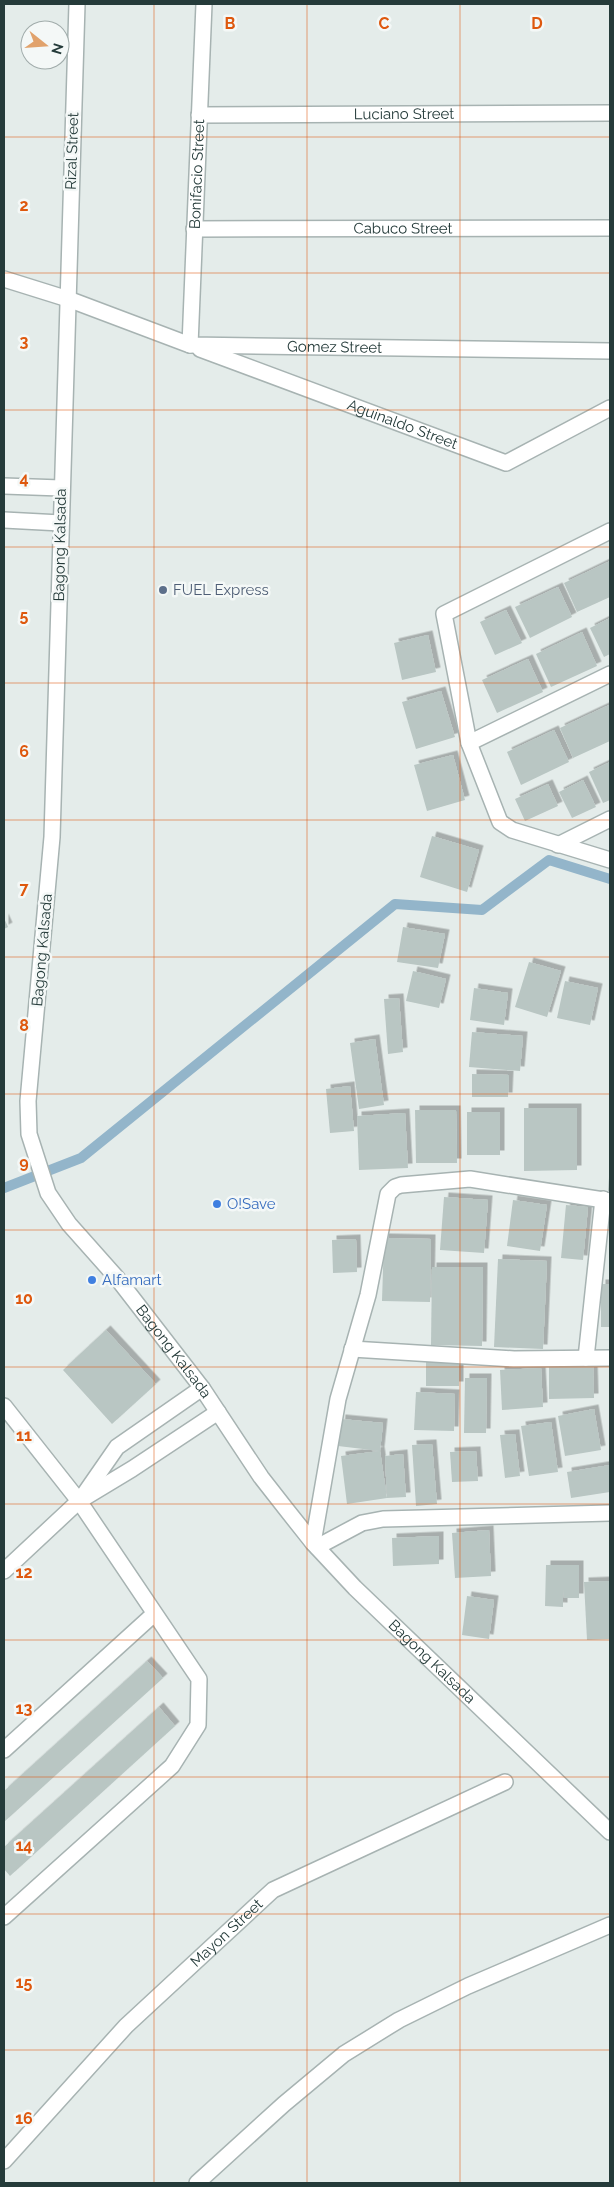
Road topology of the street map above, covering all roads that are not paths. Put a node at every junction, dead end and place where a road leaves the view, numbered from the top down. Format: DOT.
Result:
graph roads {
  1 [pos="77,4"];
  2 [pos="204,4"];
  3 [pos="610,113"];
  4 [pos="199,115"];
  5 [pos="610,228"];
  6 [pos="194,229"];
  7 [pos="4,279"];
  8 [pos="68,299"];
  9 [pos="190,344"];
  10 [pos="610,352"];
  11 [pos="610,408"];
  12 [pos="4,486"];
  13 [pos="61,488"];
  14 [pos="4,520"];
  15 [pos="61,523"];
  16 [pos="610,531"];
  17 [pos="610,674"];
  18 [pos="469,742"];
  19 [pos="610,819"];
  20 [pos="558,845"];
  21 [pos="610,860"];
  22 [pos="606,1200"];
  23 [pos="352,1349"];
  24 [pos="586,1358"];
  25 [pos="610,1358"];
  26 [pos="202,1388"];
  27 [pos="4,1406"];
  28 [pos="218,1412"];
  29 [pos="79,1501"];
  30 [pos="610,1513"];
  31 [pos="315,1545"];
  32 [pos="4,1571"];
  33 [pos="154,1614"];
  34 [pos="4,1750"];
  35 [pos="505,1782"];
  36 [pos="610,1832"];
  37 [pos="4,1917"];
  38 [pos="610,1925"];
  39 [pos="4,2161"];
  40 [pos="197,2183"];
  1 -- 8 [label="street, Rizal Street"];
  2 -- 4 [label="street, Bonifacio Street"];
  3 -- 4 [label="street, Luciano Street"];
  4 -- 6 [label="street, Bonifacio Street"];
  5 -- 6 [label="street, Cabuco Street"];
  6 -- 9 [label="street, Bonifacio Street"];
  7 -- 8 [label="street, Gomez Street"];
  8 -- 9 [label="street, Gomez Street"];
  8 -- 13 [label="street, Bagong Kalsada"];
  9 -- 10 [label="street, Gomez Street"];
  9 -- 11 [label="street, Aguinaldo Street"];
  12 -- 13 [label="street"];
  13 -- 15 [label="street, Bagong Kalsada"];
  14 -- 15 [label="street"];
  15 -- 26 [label="street, Bagong Kalsada"];
  16 -- 18 [label="street"];
  17 -- 18 [label="street"];
  18 -- 20 [label="street"];
  19 -- 20 [label="street"];
  20 -- 21 [label="street"];
  22 -- 23 [label="street"];
  22 -- 24 [label="street"];
  23 -- 24 [label="street"];
  23 -- 31 [label="street"];
  24 -- 25 [label="street"];
  26 -- 28 [label="street, Bagong Kalsada"];
  26 -- 29 [label="street"];
  27 -- 29 [label="street"];
  28 -- 29 [label="street"];
  28 -- 31 [label="street, Bagong Kalsada"];
  29 -- 32 [label="street"];
  29 -- 33 [label="street"];
  30 -- 31 [label="street"];
  31 -- 36 [label="street, Bagong Kalsada"];
  33 -- 34 [label="street"];
  33 -- 37 [label="street"];
  35 -- 39 [label="street, Mayon Street"];
  38 -- 40 [label="street"];
}
